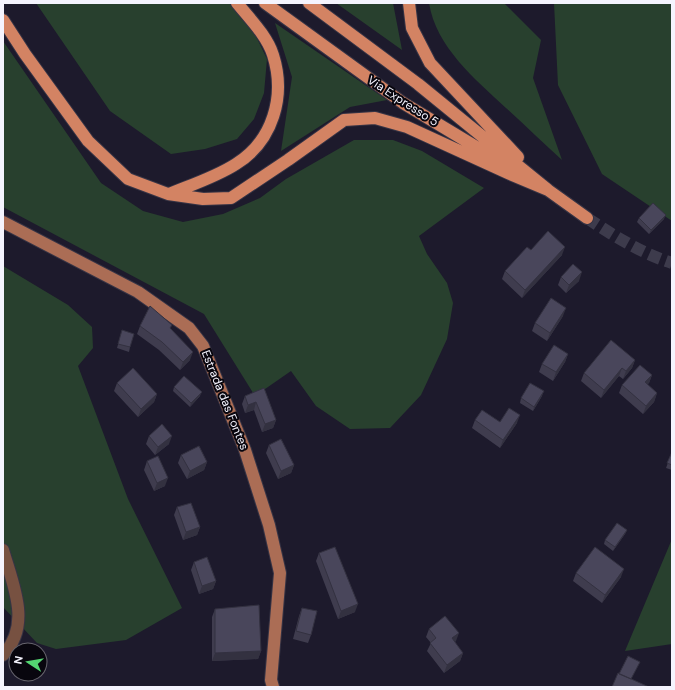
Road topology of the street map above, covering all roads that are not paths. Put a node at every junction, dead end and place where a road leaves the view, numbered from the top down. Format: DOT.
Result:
graph roads {
  1 [pos="237,3"];
  2 [pos="265,3"];
  3 [pos="309,3"];
  4 [pos="409,3"];
  5 [pos="3,20"];
  6 [pos="548,190"];
  7 [pos="168,194"];
  8 [pos="587,218"];
  9 [pos="3,222"];
  10 [pos="3,550"];
  11 [pos="3,655"];
  12 [pos="273,687"];
  1 -- 7 [label="main road"];
  2 -- 6 [label="main road, Via Expresso 5"];
  3 -- 6 [label="main road, Via Expresso 5"];
  4 -- 6 [label="main road"];
  5 -- 7 [label="main road"];
  6 -- 7 [label="main road"];
  6 -- 8 [label="main road, Via Expresso 5"];
  9 -- 12 [label="street, Estrada das Fontes"];
  10 -- 11 [label="street"];
}
